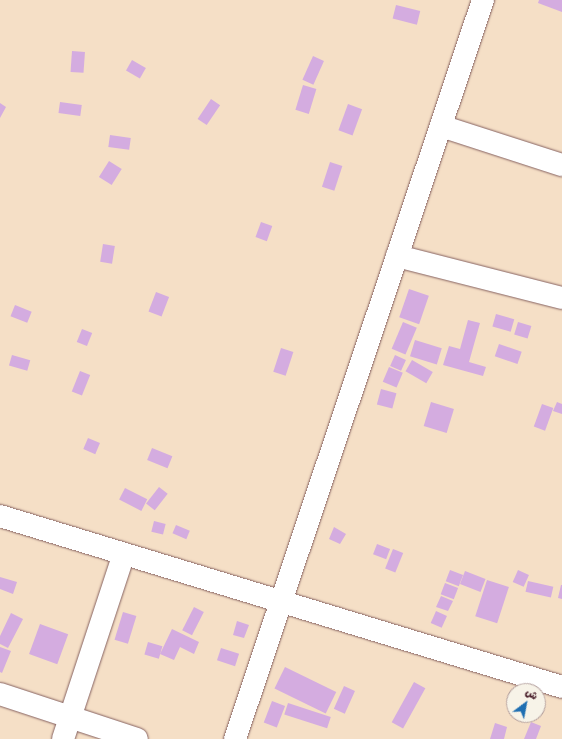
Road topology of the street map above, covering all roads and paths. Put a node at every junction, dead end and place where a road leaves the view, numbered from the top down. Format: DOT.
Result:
graph roads {
  1 [pos="483,0"];
  2 [pos="441,126"];
  3 [pos="562,165"];
  4 [pos="397,256"];
  5 [pos="562,298"];
  6 [pos="0,516"];
  7 [pos="124,554"];
  8 [pos="282,601"];
  9 [pos="562,687"];
  10 [pos="0,694"];
  11 [pos="70,717"];
  12 [pos="63,739"];
  13 [pos="137,739"];
  14 [pos="235,739"];
  1 -- 2 [label="street"];
  2 -- 3 [label="street"];
  2 -- 4 [label="street"];
  4 -- 5 [label="street"];
  4 -- 8 [label="street"];
  6 -- 7 [label="street"];
  7 -- 8 [label="street"];
  7 -- 11 [label="street"];
  8 -- 9 [label="street"];
  8 -- 14 [label="street"];
  10 -- 11 [label="street"];
  11 -- 12 [label="street"];
  11 -- 13 [label="street"];
}
